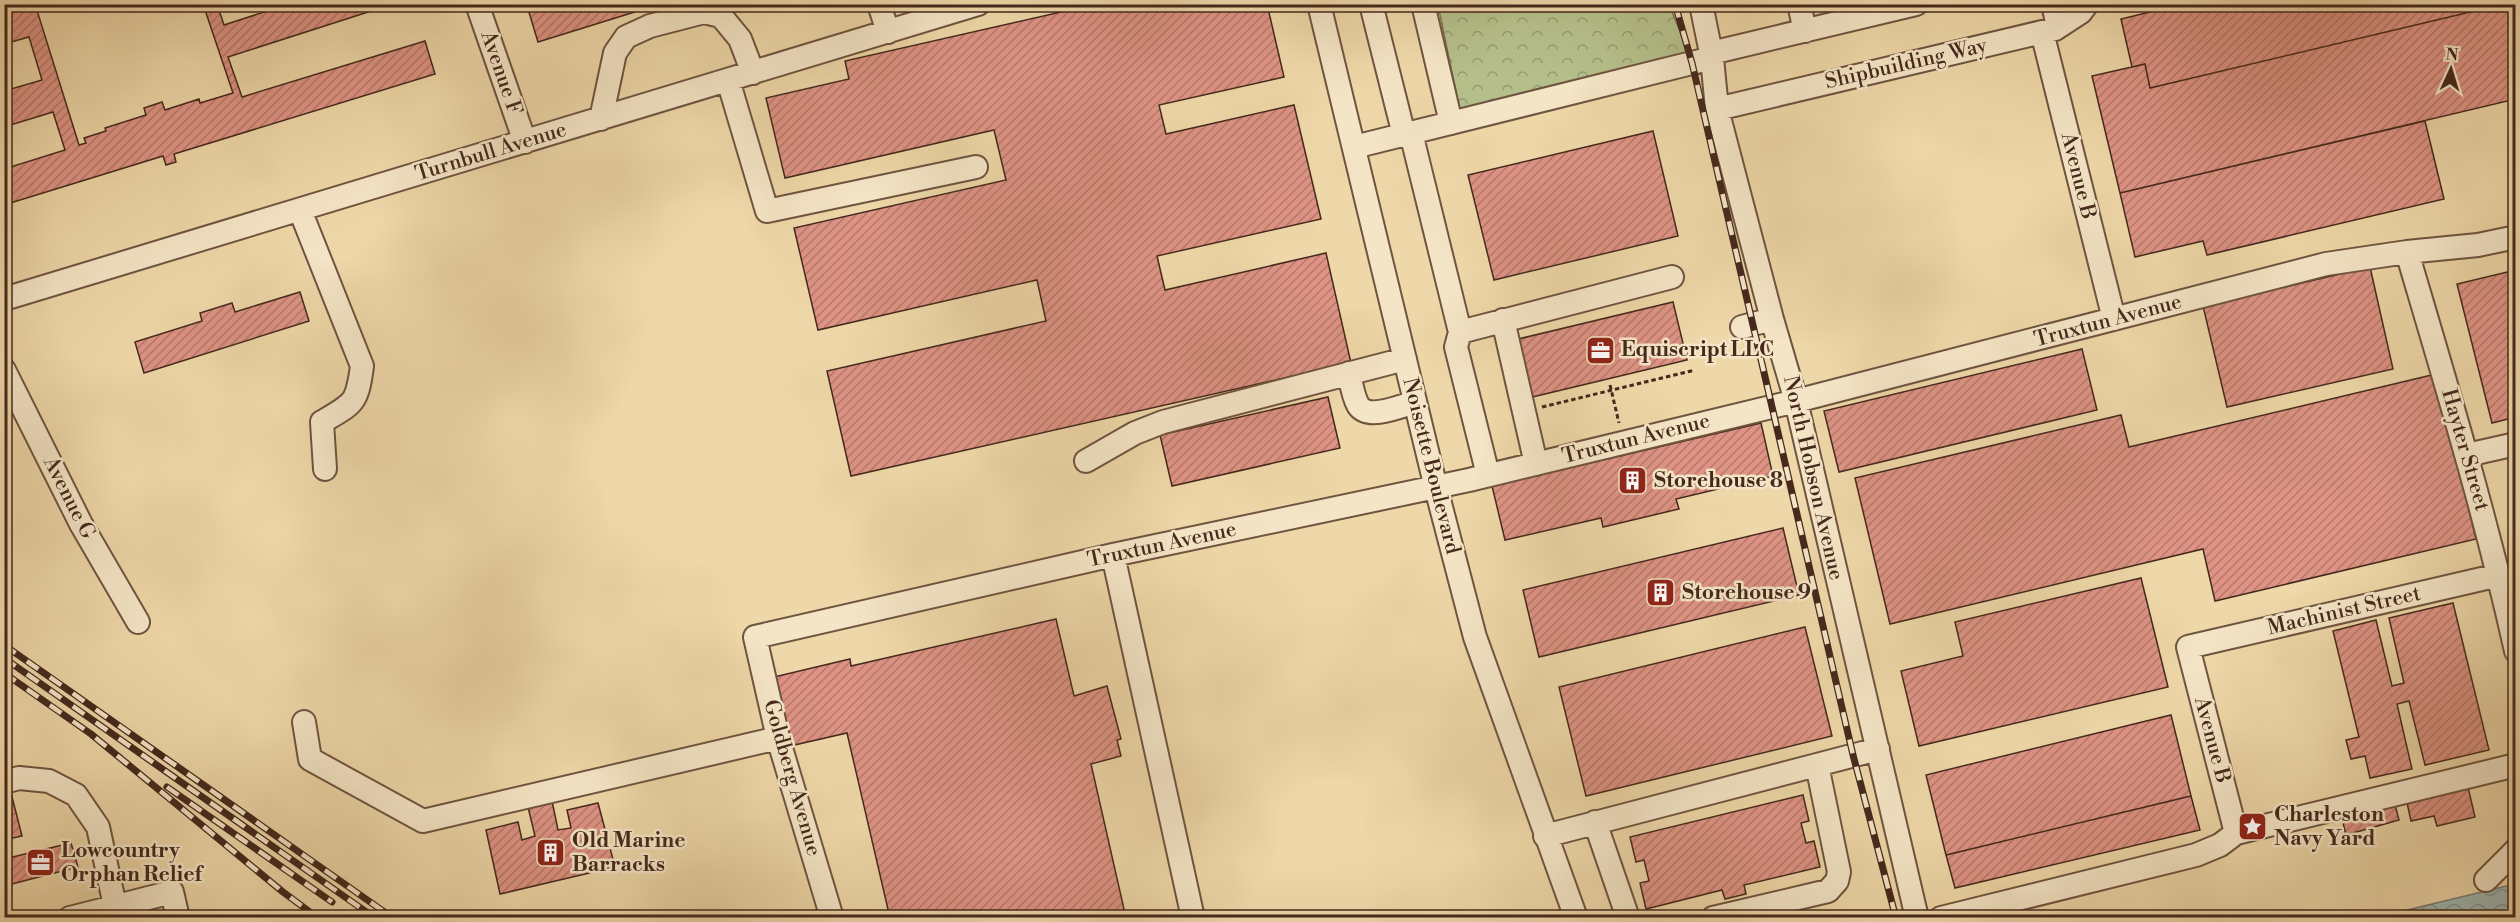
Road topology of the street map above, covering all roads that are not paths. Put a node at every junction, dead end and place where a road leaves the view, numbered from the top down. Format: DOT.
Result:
graph roads {
  1 [pos="477,4"];
  2 [pos="879,4"];
  3 [pos="978,4"];
  4 [pos="1319,4"];
  5 [pos="1371,4"];
  6 [pos="1423,4"];
  7 [pos="1701,4"];
  8 [pos="1799,4"];
  9 [pos="1916,4"];
  10 [pos="2053,4"];
  11 [pos="2087,4"];
  12 [pos="1888,8"];
  13 [pos="2050,29"];
  14 [pos="1805,31"];
  15 [pos="888,32"];
  16 [pos="1712,56"];
  17 [pos="753,73"];
  18 [pos="728,80"];
  19 [pos="1717,109"];
  20 [pos="601,119"];
  21 [pos="1451,123"];
  22 [pos="1407,134"];
  23 [pos="525,142"];
  24 [pos="1354,147"];
  25 [pos="976,166"];
  26 [pos="300,210"];
  27 [pos="2516,237"];
  28 [pos="2407,252"];
  29 [pos="1672,277"];
  30 [pos="4,300"];
  31 [pos="1772,319"];
  32 [pos="2114,319"];
  33 [pos="1503,320"];
  34 [pos="1742,327"];
  35 [pos="1460,332"];
  36 [pos="1405,359"];
  37 [pos="4,370"];
  38 [pos="1348,373"];
  39 [pos="1796,401"];
  40 [pos="1415,402"];
  41 [pos="2516,444"];
  42 [pos="2467,455"];
  43 [pos="1086,461"];
  44 [pos="1536,464"];
  45 [pos="325,469"];
  46 [pos="1488,476"];
  47 [pos="1436,488"];
  48 [pos="1113,555"];
  49 [pos="2499,575"];
  50 [pos="138,622"];
  51 [pos="755,637"];
  52 [pos="2188,647"];
  53 [pos="2516,651"];
  54 [pos="304,722"];
  55 [pos="777,737"];
  56 [pos="1878,749"];
  57 [pos="1817,765"];
  58 [pos="2516,765"];
  59 [pos="4,782"];
  60 [pos="1595,822"];
  61 [pos="2236,833"];
  62 [pos="1545,836"];
  63 [pos="2516,850"];
  64 [pos="2486,880"];
  65 [pos="115,906"];
  66 [pos="2029,907"];
  67 [pos="70,918"];
  68 [pos="178,918"];
  69 [pos="832,918"];
  70 [pos="1193,918"];
  71 [pos="1576,918"];
  72 [pos="1628,918"];
  73 [pos="1713,918"];
  74 [pos="1917,918"];
  75 [pos="1941,918"];
  1 -- 23 [label="street, Avenue F"];
  2 -- 15 [label="street"];
  3 -- 15 [label="street, Turnbull Avenue"];
  4 -- 24 [label="street, Noisette Boulevard"];
  5 -- 22 [label="street"];
  6 -- 21 [label="street"];
  7 -- 16 [label="street, North Hobson Avenue"];
  8 -- 14 [label="street"];
  9 -- 12 [label="street"];
  10 -- 13 [label="street, Avenue B"];
  11 -- 13 [label="street, Shipbuilding Way"];
  12 -- 14 [label="street"];
  13 -- 19 [label="street, Shipbuilding Way"];
  13 -- 32 [label="street, Avenue B"];
  14 -- 16 [label="street"];
  15 -- 17 [label="street, Turnbull Avenue"];
  16 -- 19 [label="street, North Hobson Avenue"];
  16 -- 21 [label="street"];
  17 -- 18 [label="street, Turnbull Avenue"];
  17 -- 20 [label="street"];
  18 -- 20 [label="street, Turnbull Avenue"];
  18 -- 25 [label="street"];
  19 -- 31 [label="street, North Hobson Avenue"];
  20 -- 23 [label="street, Turnbull Avenue"];
  21 -- 22 [label="street"];
  22 -- 24 [label="street"];
  22 -- 35 [label="street"];
  23 -- 26 [label="street, Turnbull Avenue"];
  24 -- 36 [label="street, Noisette Boulevard"];
  26 -- 30 [label="street, Turnbull Avenue"];
  26 -- 45 [label="street"];
  27 -- 28 [label="street, Truxtun Avenue"];
  28 -- 32 [label="street, Truxtun Avenue"];
  28 -- 42 [label="street, Hayter Street"];
  29 -- 33 [label="street"];
  31 -- 34 [label="street"];
  31 -- 39 [label="street, North Hobson Avenue"];
  32 -- 39 [label="street, Truxtun Avenue"];
  33 -- 35 [label="street"];
  33 -- 44 [label="street"];
  35 -- 46 [label="street"];
  36 -- 38 [label="street"];
  36 -- 40 [label="street, Noisette Boulevard"];
  37 -- 50 [label="street, Avenue G"];
  38 -- 40 [label="street"];
  38 -- 43 [label="street"];
  39 -- 44 [label="street, Truxtun Avenue"];
  39 -- 56 [label="street, North Hobson Avenue"];
  40 -- 47 [label="street, Noisette Boulevard"];
  41 -- 42 [label="street"];
  42 -- 49 [label="street, Hayter Street"];
  44 -- 46 [label="street, Truxtun Avenue"];
  46 -- 47 [label="street, Truxtun Avenue"];
  47 -- 48 [label="street, Truxtun Avenue"];
  47 -- 62 [label="street, Noisette Boulevard"];
  48 -- 51 [label="street, Truxtun Avenue"];
  48 -- 70 [label="street"];
  49 -- 52 [label="street, Machinist Street"];
  49 -- 53 [label="street, Hayter Street"];
  51 -- 55 [label="street, Goldberg Avenue"];
  52 -- 61 [label="street, Avenue B"];
  54 -- 55 [label="street"];
  55 -- 69 [label="street, Goldberg Avenue"];
  56 -- 57 [label="street"];
  56 -- 74 [label="street, North Hobson Avenue"];
  57 -- 60 [label="street"];
  57 -- 73 [label="street"];
  58 -- 61 [label="street"];
  59 -- 65 [label="street"];
  60 -- 62 [label="street"];
  60 -- 72 [label="street"];
  61 -- 66 [label="street"];
  62 -- 71 [label="street, Noisette Boulevard"];
  63 -- 64 [label="street"];
  65 -- 67 [label="street"];
  65 -- 68 [label="street"];
  66 -- 75 [label="street"];
}
